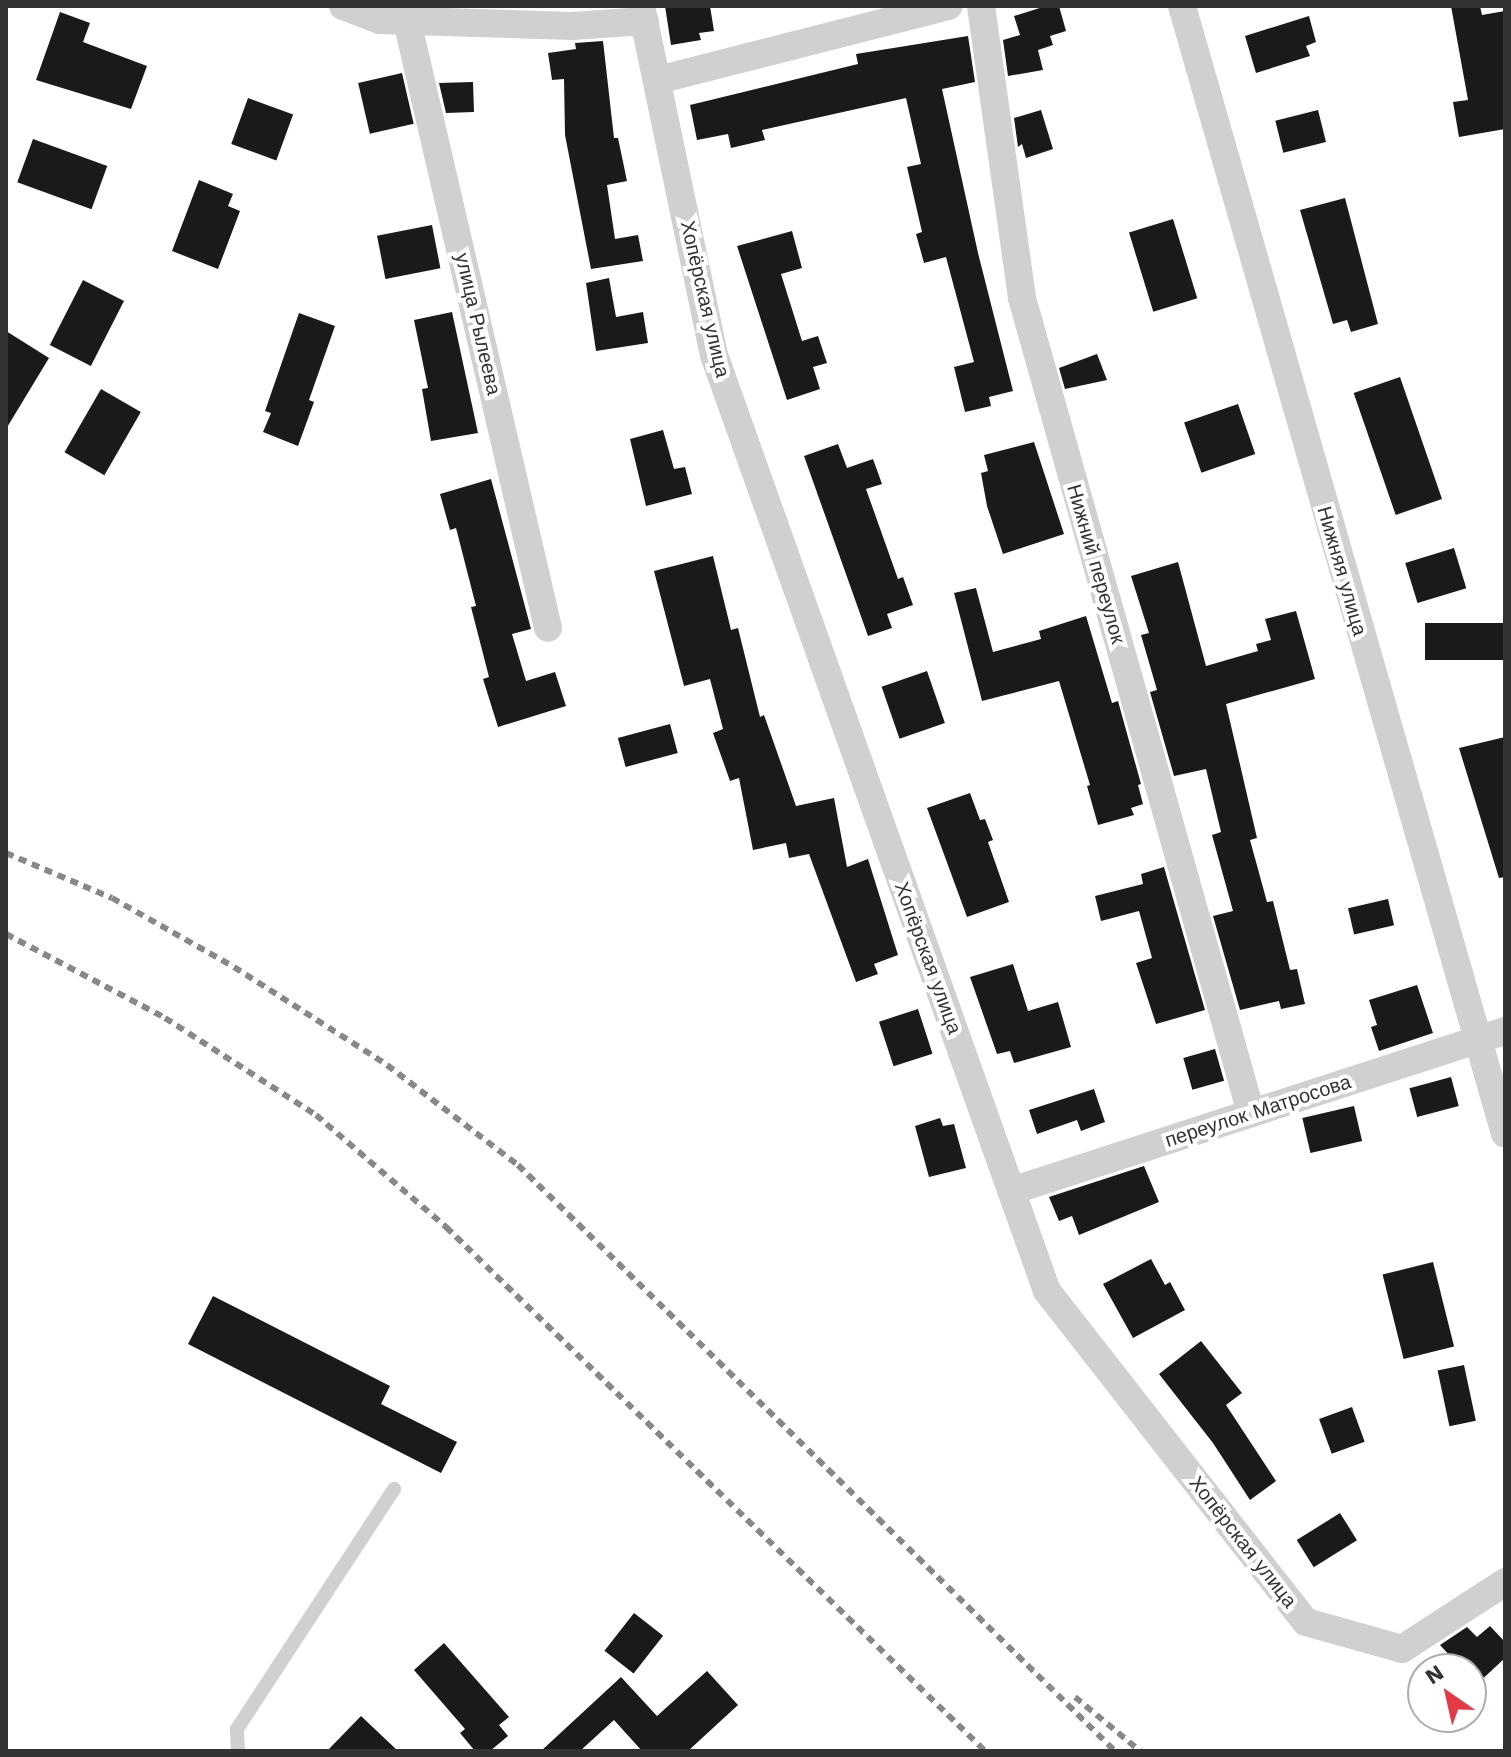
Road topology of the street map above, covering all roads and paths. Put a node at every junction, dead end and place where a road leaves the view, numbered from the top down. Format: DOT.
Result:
graph roads {
  1 [pos="343,6"];
  2 [pos="949,6"];
  3 [pos="981,6"];
  4 [pos="1182,6"];
  5 [pos="643,14"];
  6 [pos="876,14"];
  7 [pos="407,21"];
  8 [pos="658,80"];
  9 [pos="548,628"];
  10 [pos="1505,1031"];
  11 [pos="1475,1041"];
  12 [pos="1251,1113"];
  13 [pos="1505,1134"];
  14 [pos="1011,1191"];
  15 [pos="394,1489"];
  16 [pos="1505,1582"];
  17 [pos="238,1751"];
  1 -- 7 [label="street"];
  2 -- 6 [label="street"];
  3 -- 12 [label="street, Нижний переулок"];
  4 -- 11 [label="street, Нижняя улица"];
  5 -- 7 [label="street"];
  5 -- 8 [label="street, Хопёрская улица"];
  6 -- 8 [label="street"];
  7 -- 9 [label="street, улица Рылеева"];
  8 -- 14 [label="street, Хопёрская улица"];
  10 -- 11 [label="street, переулок Матросова"];
  11 -- 12 [label="street, переулок Матросова"];
  11 -- 13 [label="street, Нижняя улица"];
  12 -- 14 [label="street, переулок Матросова"];
  14 -- 16 [label="street, Хопёрская улица"];
  15 -- 17 [label="lane"];
}
